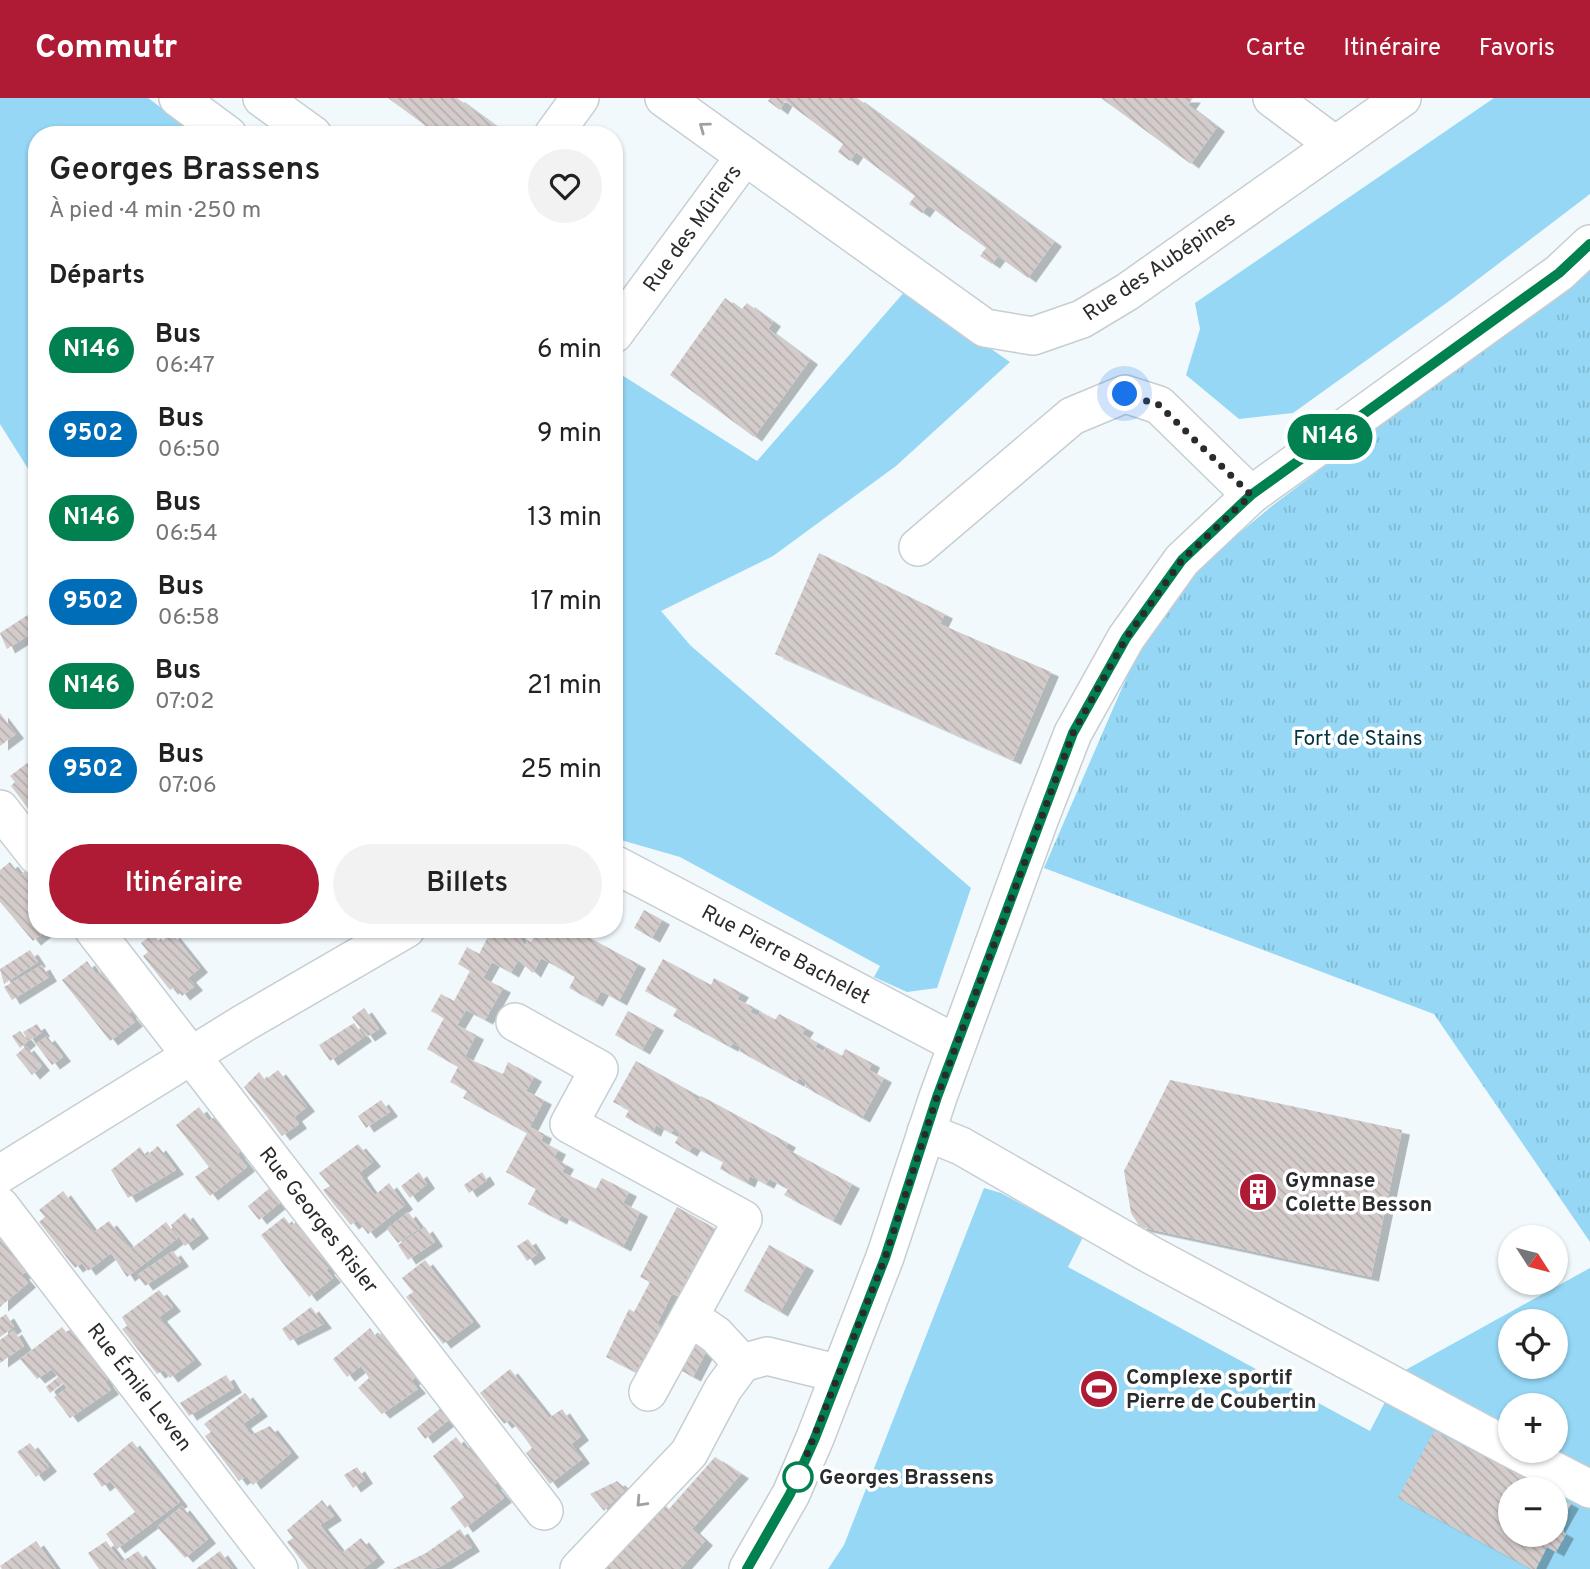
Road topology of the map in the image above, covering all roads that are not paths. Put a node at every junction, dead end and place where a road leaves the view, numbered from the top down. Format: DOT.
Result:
graph roads {
  1 [pos="178,98"];
  2 [pos="262,98"];
  3 [pos="580,98"];
  4 [pos="664,98"];
  5 [pos="1272,98"];
  6 [pos="1402,98"];
  7 [pos="216,126"];
  8 [pos="301,126"];
  9 [pos="560,126"];
  10 [pos="1335,145"];
  11 [pos="745,156"];
  12 [pos="1590,244"];
  13 [pos="623,322"];
  14 [pos="1251,495"];
  15 [pos="918,547"];
  16 [pos="0,809"];
  17 [pos="28,845"];
  18 [pos="623,869"];
  19 [pos="100,938"];
  20 [pos="391,938"];
  21 [pos="515,1023"];
  22 [pos="957,1044"];
  23 [pos="192,1056"];
  24 [pos="926,1132"];
  25 [pos="0,1174"];
  26 [pos="0,1206"];
  27 [pos="690,1317"];
  28 [pos="742,1363"];
  29 [pos="840,1374"];
  30 [pos="648,1392"];
  31 [pos="1498,1442"];
  32 [pos="1539,1463"];
  33 [pos="1590,1489"];
  34 [pos="544,1511"];
  35 [pos="279,1569"];
  36 [pos="579,1569"];
  37 [pos="748,1569"];
  1 -- 7 [label="street"];
  2 -- 8 [label="street"];
  3 -- 9 [label="street"];
  11 -- 4 [label="street, Rue des Aubépines, one-way"];
  5 -- 10 [label="street"];
  6 -- 10 [label="street, Rue des Aubépines"];
  10 -- 11 [label="street, Rue des Aubépines"];
  11 -- 13 [label="street, Rue des Mûriers"];
  12 -- 14 [label="street"];
  14 -- 15 [label="street"];
  14 -- 22 [label="street"];
  16 -- 17 [label="street"];
  18 -- 22 [label="street, Rue Pierre Bachelet"];
  19 -- 23 [label="street, Rue Georges Risler"];
  20 -- 23 [label="street"];
  21 -- 27 [label="street"];
  22 -- 24 [label="street"];
  23 -- 25 [label="street"];
  23 -- 34 [label="street, Rue Georges Risler"];
  24 -- 29 [label="street"];
  24 -- 31 [label="street"];
  26 -- 35 [label="street, Rue Émile Leven"];
  27 -- 28 [label="street"];
  27 -- 30 [label="street"];
  28 -- 29 [label="street"];
  28 -- 36 [label="street, one-way"];
  29 -- 37 [label="street"];
  32 -- 33 [label="street"];
}
